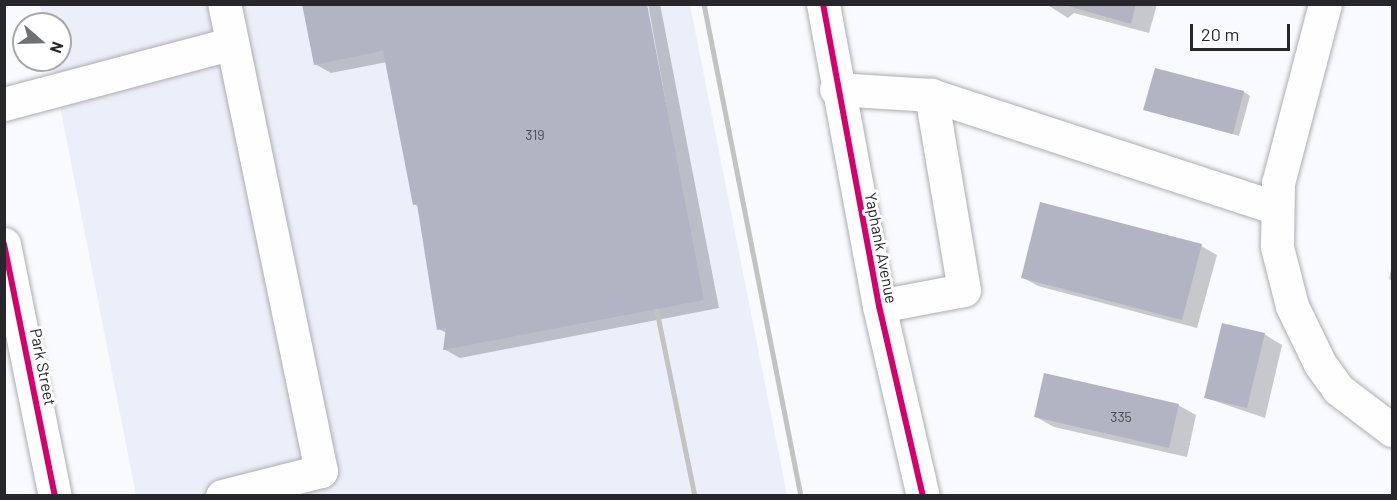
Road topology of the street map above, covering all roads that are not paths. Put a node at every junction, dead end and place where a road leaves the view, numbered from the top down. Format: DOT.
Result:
graph roads {
  1 [pos="224,4"];
  2 [pos="823,4"];
  3 [pos="1325,4"];
  4 [pos="230,44"];
  5 [pos="836,89"];
  6 [pos="932,95"];
  7 [pos="4,104"];
  8 [pos="1274,207"];
  9 [pos="4,244"];
  10 [pos="879,306"];
  11 [pos="1392,430"];
  12 [pos="55,495"];
  13 [pos="222,495"];
  14 [pos="923,495"];
  1 -- 4 [label="street"];
  2 -- 5 [label="street, Yaphank Avenue"];
  3 -- 8 [label="street"];
  4 -- 7 [label="street"];
  4 -- 13 [label="street"];
  5 -- 6 [label="street"];
  5 -- 10 [label="street, Yaphank Avenue"];
  6 -- 8 [label="street"];
  6 -- 10 [label="street"];
  8 -- 11 [label="street"];
  9 -- 12 [label="street, Park Street"];
  10 -- 14 [label="street, Yaphank Avenue"];
}
